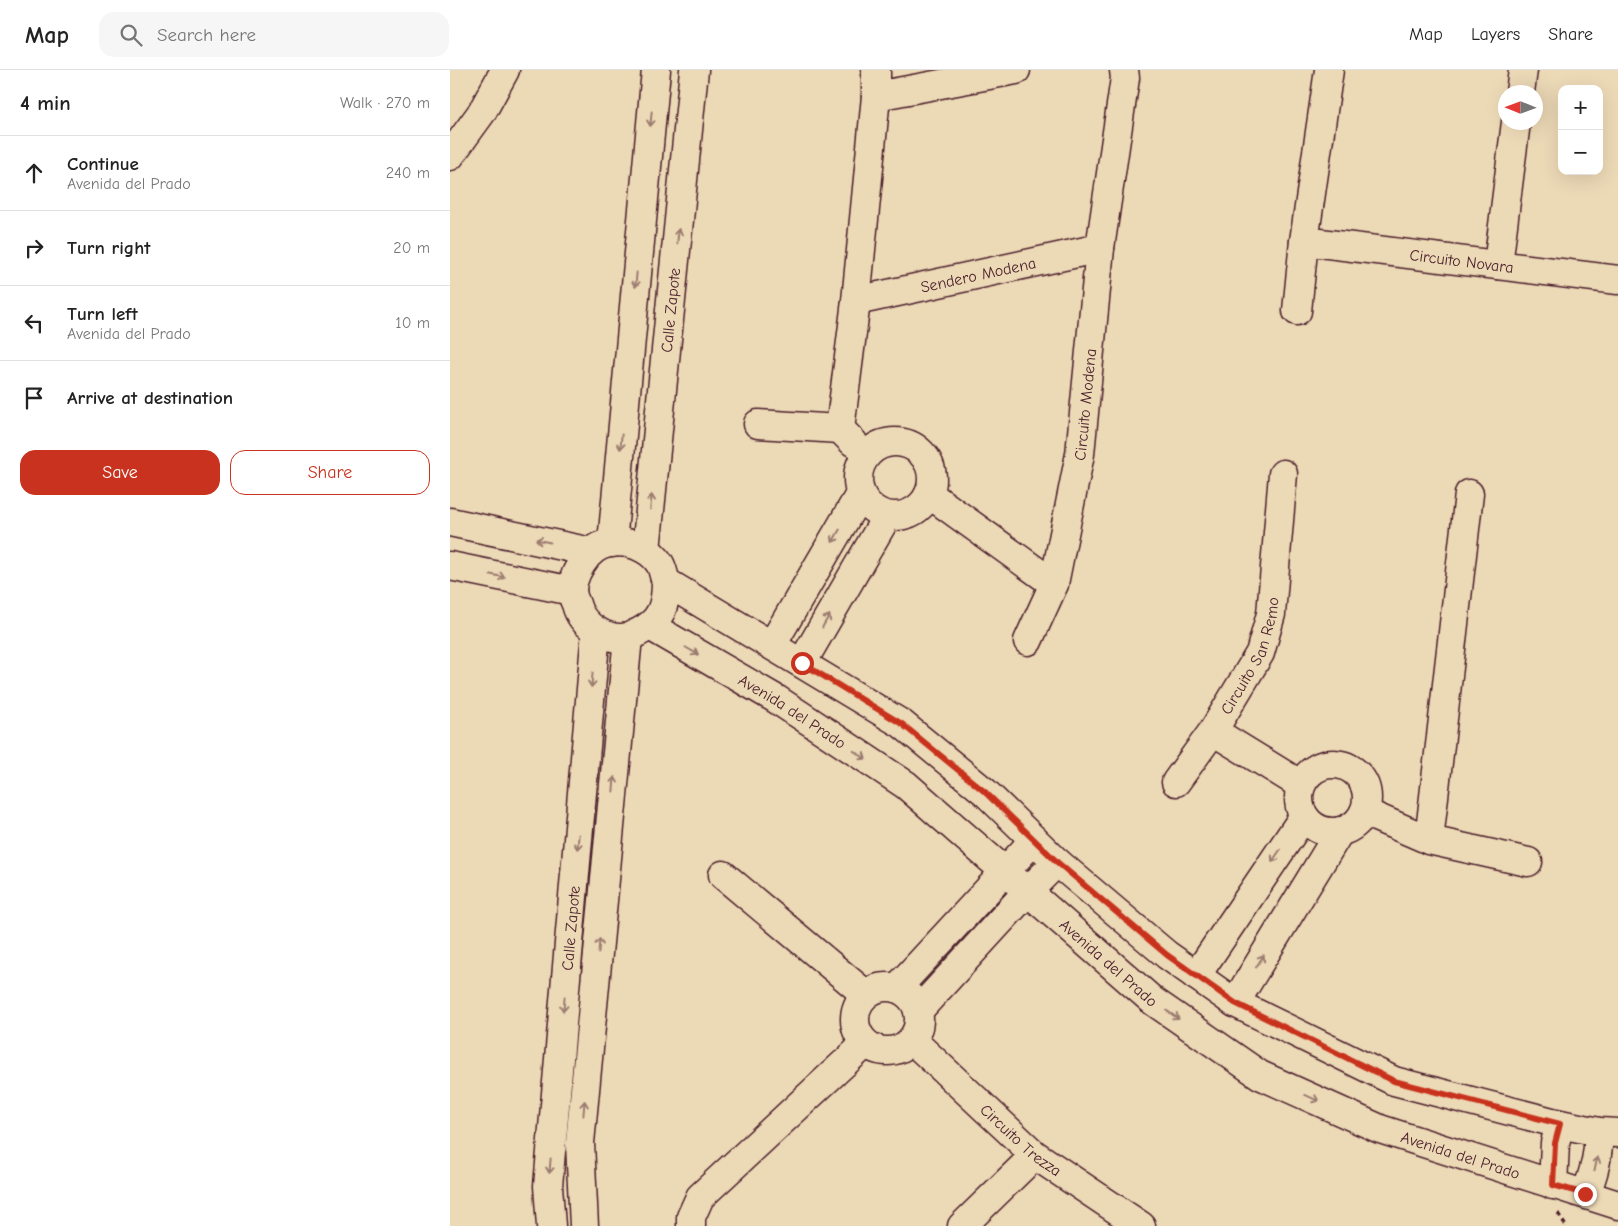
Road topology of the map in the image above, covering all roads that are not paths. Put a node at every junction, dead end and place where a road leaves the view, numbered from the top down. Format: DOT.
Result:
graph roads {
  1 [pos="505,70"];
  2 [pos="656,70"];
  3 [pos="694,70"];
  4 [pos="1016,70"];
  5 [pos="1124,70"];
  6 [pos="1329,70"];
  7 [pos="1523,70"];
  8 [pos="876,83"];
  9 [pos="1521,85"];
  10 [pos="1515,130"];
  11 [pos="450,156"];
  12 [pos="1304,241"];
  13 [pos="1100,248"];
  14 [pos="1498,265"];
  15 [pos="1618,280"];
  16 [pos="856,301"];
  17 [pos="1296,311"];
  18 [pos="758,424"];
  19 [pos="840,429"];
  20 [pos="866,455"];
  21 [pos="1283,474"];
  22 [pos="860,494"];
  23 [pos="929,494"];
  24 [pos="1469,494"];
  25 [pos="887,516"];
  26 [pos="450,522"];
  27 [pos="601,547"];
  28 [pos="646,550"];
  29 [pos="450,566"];
  30 [pos="666,582"];
  31 [pos="1054,584"];
  32 [pos="572,590"];
  33 [pos="596,631"];
  34 [pos="639,631"];
  35 [pos="1028,641"];
  36 [pos="772,645"];
  37 [pos="802,663"];
  38 [pos="1213,731"];
  39 [pos="1176,782"];
  40 [pos="1301,785"];
  41 [pos="1364,812"];
  42 [pos="1304,816"];
  43 [pos="1340,831"];
  44 [pos="1034,840"];
  45 [pos="1429,840"];
  46 [pos="1057,862"];
  47 [pos="1528,862"];
  48 [pos="1004,872"];
  49 [pos="723,874"];
  50 [pos="1027,892"];
  51 [pos="1196,976"];
  52 [pos="897,988"];
  53 [pos="865,994"];
  54 [pos="1235,1003"];
  55 [pos="918,1011"];
  56 [pos="912,1040"];
  57 [pos="865,1044"];
  58 [pos="1560,1124"];
  59 [pos="1608,1132"];
  60 [pos="1035,1155"];
  61 [pos="1553,1185"];
  62 [pos="1585,1194"];
  63 [pos="1618,1205"];
  64 [pos="551,1226"];
  65 [pos="584,1226"];
  66 [pos="692,1226"];
  67 [pos="962,1226"];
  68 [pos="1141,1226"];
  1 -- 11 [label="street"];
  2 -- 27 [label="street, one-way"];
  28 -- 3 [label="street, Calle Zapote, one-way"];
  4 -- 8 [label="street"];
  5 -- 13 [label="street, Circuito Modena"];
  6 -- 12 [label="street"];
  7 -- 9 [label="street"];
  8 -- 16 [label="street"];
  10 -- 14 [label="street"];
  12 -- 14 [label="street, Circuito Novara"];
  12 -- 17 [label="street"];
  13 -- 16 [label="street, Sendero Modena"];
  13 -- 31 [label="street, Circuito Modena"];
  14 -- 15 [label="street, Circuito Novara"];
  16 -- 19 [label="street"];
  18 -- 19 [label="street"];
  19 -- 20 [label="street"];
  20 -- 22 [label="street"];
  20 -- 23 [label="street"];
  21 -- 38 [label="street, Circuito San Remo"];
  22 -- 25 [label="street"];
  22 -- 36 [label="street, one-way"];
  23 -- 25 [label="street"];
  23 -- 31 [label="street"];
  24 -- 45 [label="street"];
  37 -- 25 [label="street, one-way"];
  27 -- 26 [label="street, one-way"];
  27 -- 28 [label="street"];
  27 -- 32 [label="street"];
  28 -- 30 [label="street"];
  29 -- 32 [label="street, one-way"];
  30 -- 34 [label="street"];
  30 -- 36 [label="street"];
  31 -- 35 [label="street, Circuito Modena"];
  32 -- 33 [label="street, Avenida del Prado"];
  33 -- 34 [label="street, Avenida del Prado"];
  33 -- 64 [label="street, Calle Zapote, one-way"];
  34 -- 48 [label="street, Avenida del Prado, one-way"];
  65 -- 34 [label="street, Calle Zapote, one-way"];
  36 -- 37 [label="street"];
  37 -- 44 [label="street"];
  38 -- 39 [label="street"];
  38 -- 40 [label="street, Circuito San Remo"];
  40 -- 41 [label="street"];
  40 -- 42 [label="street"];
  41 -- 43 [label="street"];
  41 -- 45 [label="street"];
  42 -- 43 [label="street"];
  42 -- 51 [label="street, one-way"];
  54 -- 43 [label="street, one-way"];
  44 -- 46 [label="street"];
  44 -- 48 [label="street"];
  45 -- 47 [label="street"];
  46 -- 50 [label="street"];
  46 -- 51 [label="street"];
  48 -- 50 [label="street, Avenida del Prado"];
  48 -- 52 [label="street"];
  49 -- 53 [label="street"];
  50 -- 55 [label="street"];
  50 -- 61 [label="street, Avenida del Prado, one-way"];
  51 -- 54 [label="street"];
  52 -- 53 [label="street"];
  52 -- 55 [label="street"];
  53 -- 57 [label="street"];
  54 -- 58 [label="street"];
  55 -- 56 [label="street"];
  56 -- 57 [label="street"];
  56 -- 60 [label="street, Circuito Trezza"];
  57 -- 66 [label="street"];
  58 -- 59 [label="street"];
  58 -- 61 [label="street"];
  62 -- 59 [label="street, one-way"];
  60 -- 67 [label="street"];
  60 -- 68 [label="street, Circuito Trezza"];
  61 -- 62 [label="street, Avenida del Prado"];
  62 -- 63 [label="street, Avenida del Prado"];
}
